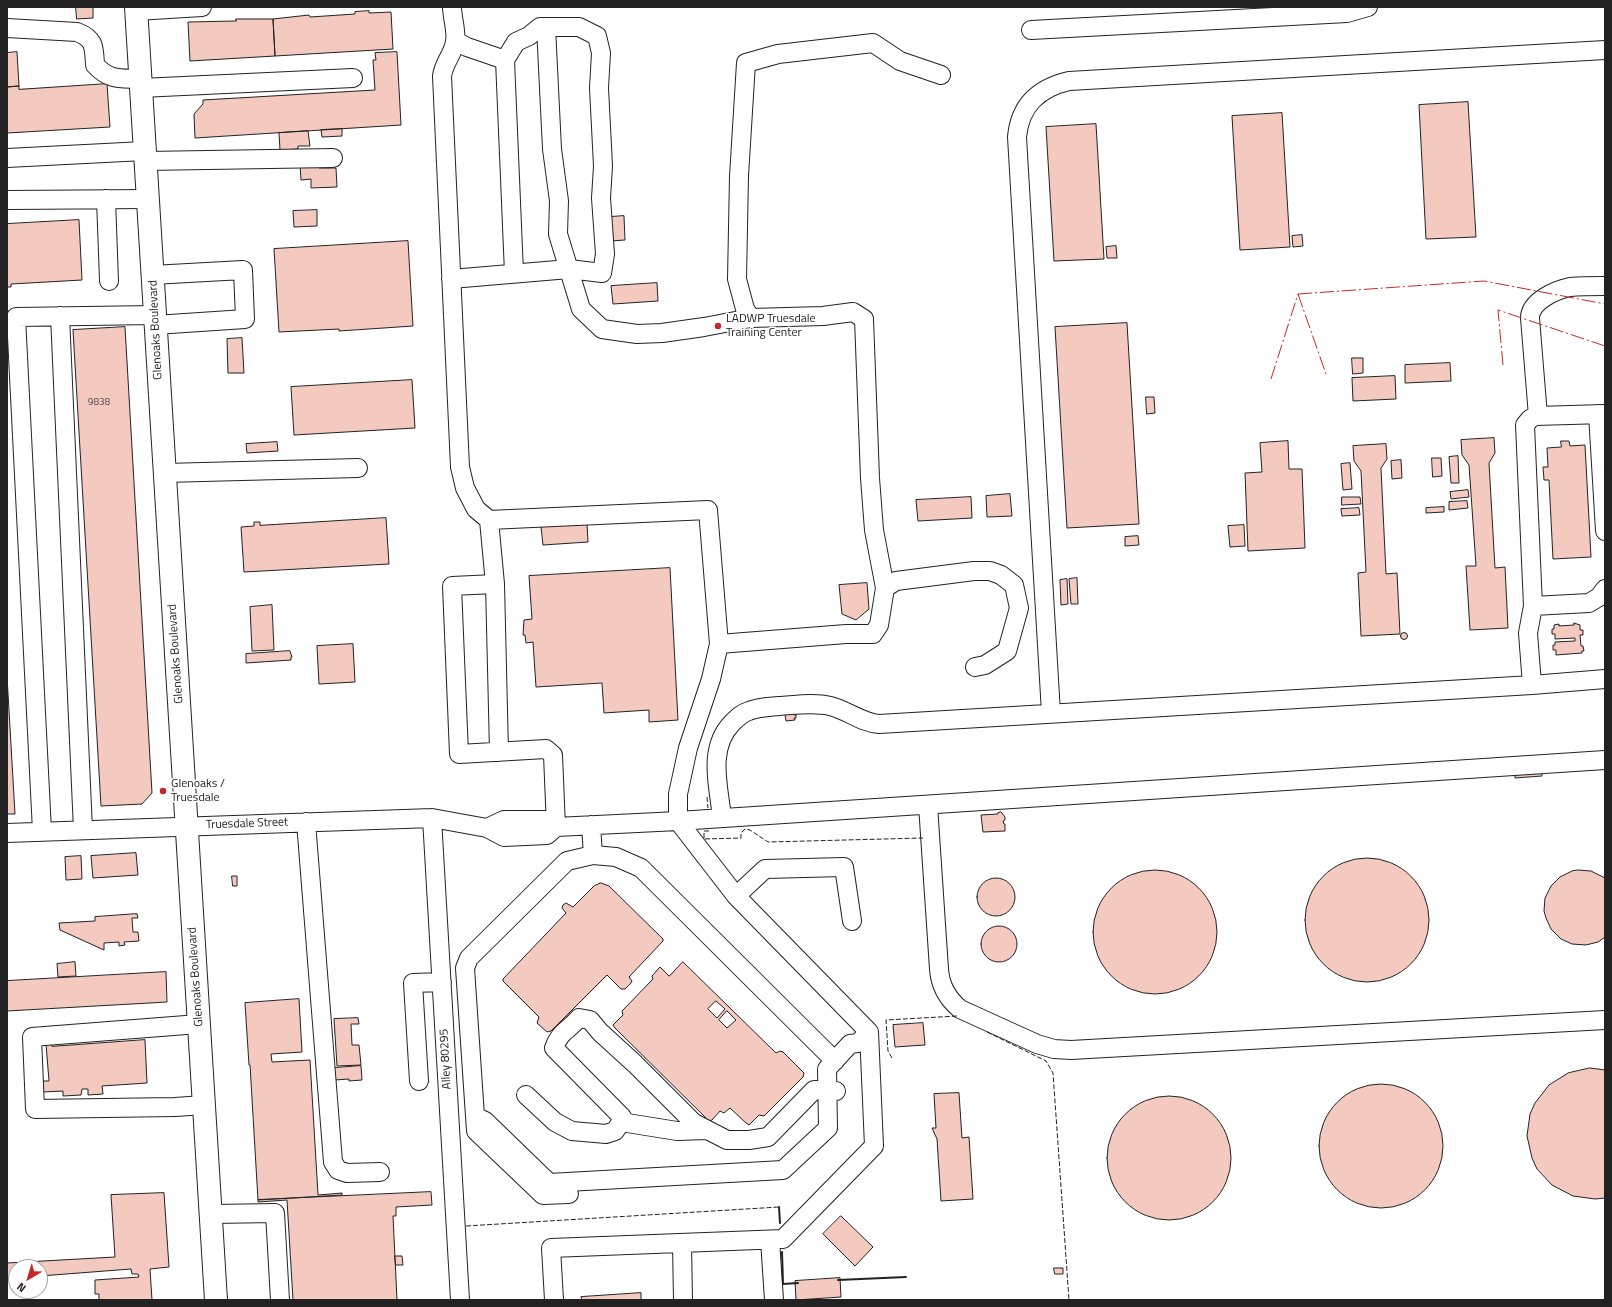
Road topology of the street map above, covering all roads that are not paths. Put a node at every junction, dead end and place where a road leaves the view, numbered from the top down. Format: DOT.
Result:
graph roads {
  1 [pos="202,7"];
  2 [pos="452,7"];
  3 [pos="1368,7"];
  4 [pos="136,9"];
  5 [pos="546,27"];
  6 [pos="7,28"];
  7 [pos="1031,30"];
  8 [pos="456,41"];
  9 [pos="1602,49"];
  10 [pos="505,60"];
  11 [pos="941,75"];
  12 [pos="353,78"];
  13 [pos="140,84"];
  14 [pos="145,156"];
  15 [pos="7,158"];
  16 [pos="333,158"];
  17 [pos="106,199"];
  18 [pos="148,199"];
  19 [pos="7,200"];
  20 [pos="569,268"];
  21 [pos="514,273"];
  22 [pos="152,275"];
  23 [pos="451,279"];
  24 [pos="109,281"];
  25 [pos="1605,286"];
  26 [pos="60,316"];
  27 [pos="751,318"];
  28 [pos="155,320"];
  29 [pos="1602,414"];
  30 [pos="1538,416"];
  31 [pos="358,468"];
  32 [pos="164,473"];
  33 [pos="489,520"];
  34 [pos="1605,531"];
  35 [pos="495,584"];
  36 [pos="884,588"];
  37 [pos="1605,589"];
  38 [pos="1533,606"];
  39 [pos="719,644"];
  40 [pos="975,667"];
  41 [pos="1605,679"];
  42 [pos="1532,685"];
  43 [pos="1051,713"];
  44 [pos="499,752"];
  45 [pos="1605,760"];
  46 [pos="928,805"];
  47 [pos="432,818"];
  48 [pos="722,818"];
  49 [pos="678,821"];
  50 [pos="306,822"];
  51 [pos="186,826"];
  52 [pos="591,826"];
  53 [pos="556,827"];
  54 [pos="83,830"];
  55 [pos="42,831"];
  56 [pos="7,833"];
  57 [pos="593,855"];
  58 [pos="736,896"];
  59 [pos="852,921"];
  60 [pos="442,982"];
  61 [pos="1605,1020"];
  62 [pos="198,1024"];
  63 [pos="863,1038"];
  64 [pos="835,1061"];
  65 [pos="419,1082"];
  66 [pos="832,1091"];
  67 [pos="526,1095"];
  68 [pos="204,1105"];
  69 [pos="621,1122"];
  70 [pos="707,1130"];
  71 [pos="380,1172"];
  72 [pos="212,1214"];
  73 [pos="770,1240"];
  74 [pos="682,1244"];
  75 [pos="216,1300"];
  76 [pos="280,1300"];
  77 [pos="460,1300"];
  78 [pos="554,1300"];
  79 [pos="683,1300"];
  80 [pos="774,1300"];
  1 -- 4 [label="street"];
  2 -- 8 [label="street"];
  3 -- 7 [label="street"];
  4 -- 13 [label="main road, Glenoaks Boulevard"];
  5 -- 10 [label="street"];
  5 -- 20 [label="street"];
  5 -- 20 [label="street"];
  6 -- 13 [label="street"];
  8 -- 10 [label="street"];
  8 -- 23 [label="street"];
  9 -- 43 [label="street"];
  10 -- 21 [label="street"];
  11 -- 27 [label="street"];
  12 -- 13 [label="street"];
  13 -- 14 [label="main road, Glenoaks Boulevard"];
  14 -- 15 [label="street"];
  14 -- 16 [label="street"];
  14 -- 18 [label="main road, Glenoaks Boulevard"];
  17 -- 18 [label="street"];
  17 -- 19 [label="street"];
  17 -- 24 [label="street"];
  18 -- 22 [label="main road, Glenoaks Boulevard"];
  20 -- 21 [label="street"];
  20 -- 27 [label="street"];
  21 -- 23 [label="street"];
  22 -- 28 [label="main road, Glenoaks Boulevard"];
  22 -- 28 [label="street"];
  23 -- 33 [label="street"];
  25 -- 30 [label="street"];
  26 -- 28 [label="street"];
  26 -- 54 [label="street"];
  26 -- 55 [label="street"];
  27 -- 36 [label="street"];
  28 -- 32 [label="main road, Glenoaks Boulevard"];
  29 -- 30 [label="street"];
  29 -- 34 [label="street"];
  30 -- 38 [label="street"];
  31 -- 32 [label="street"];
  32 -- 51 [label="main road, Glenoaks Boulevard"];
  33 -- 35 [label="street"];
  33 -- 39 [label="street"];
  35 -- 44 [label="street"];
  35 -- 44 [label="street"];
  36 -- 39 [label="street"];
  36 -- 40 [label="street"];
  37 -- 38 [label="street"];
  38 -- 42 [label="street"];
  39 -- 49 [label="street"];
  41 -- 42 [label="street"];
  42 -- 43 [label="street"];
  43 -- 48 [label="street"];
  44 -- 53 [label="street"];
  45 -- 46 [label="street"];
  46 -- 48 [label="street"];
  46 -- 61 [label="street"];
  47 -- 50 [label="street, Truesdale Street"];
  47 -- 53 [label="street, Truesdale Street"];
  47 -- 60 [label="street, Alley 80295"];
  48 -- 49 [label="street"];
  49 -- 52 [label="street"];
  49 -- 58 [label="street"];
  50 -- 51 [label="street, Truesdale Street"];
  50 -- 71 [label="street"];
  51 -- 54 [label="street, Truesdale Street"];
  51 -- 62 [label="main road, Glenoaks Boulevard"];
  52 -- 53 [label="street"];
  52 -- 57 [label="street"];
  54 -- 55 [label="street, Truesdale Street"];
  55 -- 56 [label="street, Truesdale Street"];
  57 -- 64 [label="street"];
  57 -- 66 [label="street"];
  58 -- 59 [label="street"];
  58 -- 63 [label="street"];
  60 -- 65 [label="street"];
  60 -- 77 [label="street, Alley 80295"];
  62 -- 68 [label="main road, Glenoaks Boulevard"];
  62 -- 68 [label="street"];
  63 -- 64 [label="street"];
  63 -- 66 [label="street"];
  63 -- 73 [label="street"];
  64 -- 66 [label="street"];
  66 -- 70 [label="street"];
  67 -- 69 [label="street"];
  68 -- 72 [label="main road, Glenoaks Boulevard"];
  69 -- 70 [label="street"];
  69 -- 70 [label="street"];
  72 -- 75 [label="main road, Glenoaks Boulevard"];
  72 -- 76 [label="street"];
  73 -- 74 [label="street"];
  73 -- 80 [label="street"];
  74 -- 78 [label="street"];
  74 -- 79 [label="street"];
}
